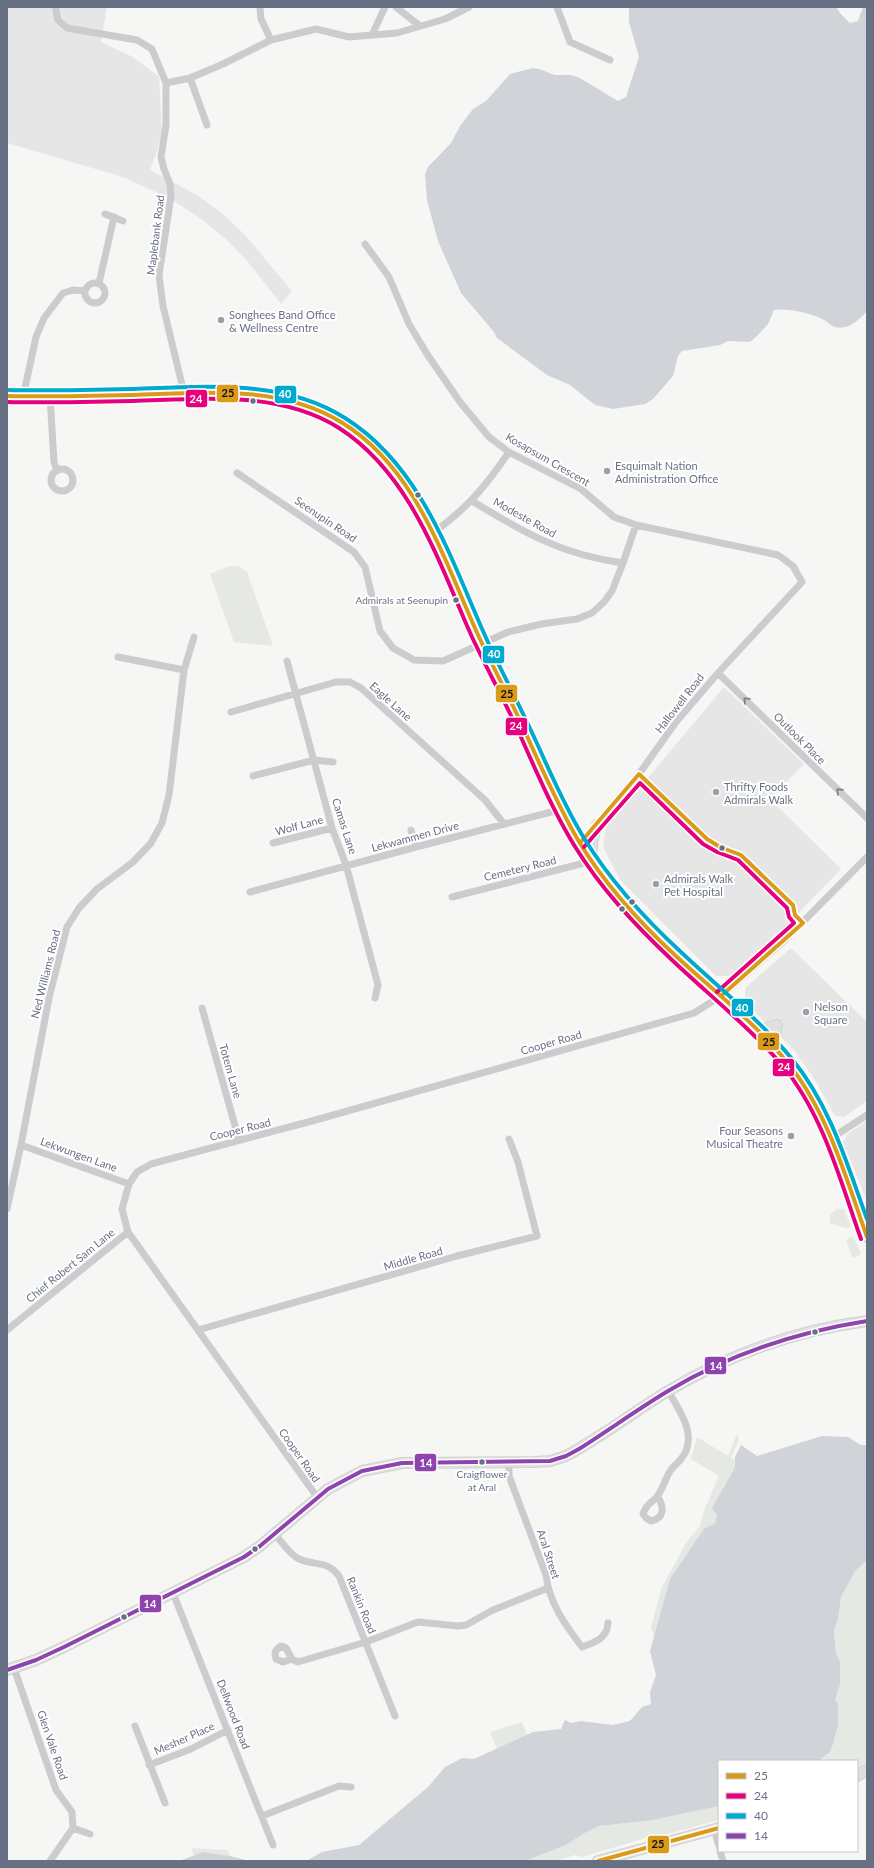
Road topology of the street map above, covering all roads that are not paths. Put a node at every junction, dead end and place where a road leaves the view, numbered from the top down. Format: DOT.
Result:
graph roads {
  1 [pos="385,7"];
  2 [pos="396,7"];
  3 [pos="470,7"];
  4 [pos="557,7"];
  5 [pos="260,8"];
  6 [pos="56,10"];
  7 [pos="420,26"];
  8 [pos="372,35"];
  9 [pos="271,40"];
  10 [pos="610,60"];
  11 [pos="190,78"];
  12 [pos="166,83"];
  13 [pos="207,125"];
  14 [pos="105,214"];
  15 [pos="114,218"];
  16 [pos="123,221"];
  17 [pos="365,244"];
  18 [pos="99,283"];
  19 [pos="85,291"];
  20 [pos="184,393"];
  21 [pos="7,396"];
  22 [pos="50,396"];
  23 [pos="23,397"];
  24 [pos="509,452"];
  25 [pos="57,470"];
  26 [pos="237,473"];
  27 [pos="472,501"];
  28 [pos="636,525"];
  29 [pos="431,534"];
  30 [pos="623,563"];
  31 [pos="802,582"];
  32 [pos="194,637"];
  33 [pos="482,643"];
  34 [pos="118,657"];
  35 [pos="287,661"];
  36 [pos="184,670"];
  37 [pos="718,673"];
  38 [pos="296,692"];
  39 [pos="232,712"];
  40 [pos="314,760"];
  41 [pos="334,762"];
  42 [pos="253,776"];
  43 [pos="563,809"];
  44 [pos="867,818"];
  45 [pos="504,824"];
  46 [pos="597,825"];
  47 [pos="332,828"];
  48 [pos="411,830"];
  49 [pos="273,843"];
  50 [pos="580,843"];
  51 [pos="416,847"];
  52 [pos="867,857"];
  53 [pos="592,861"];
  54 [pos="346,865"];
  55 [pos="250,892"];
  56 [pos="452,897"];
  57 [pos="721,996"];
  58 [pos="375,998"];
  59 [pos="202,1008"];
  60 [pos="756,1031"];
  61 [pos="771,1045"];
  62 [pos="867,1115"];
  63 [pos="509,1139"];
  64 [pos="830,1139"];
  65 [pos="239,1140"];
  66 [pos="21,1145"];
  67 [pos="129,1184"];
  68 [pos="7,1210"];
  69 [pos="128,1232"];
  70 [pos="867,1237"];
  71 [pos="867,1321"];
  72 [pos="7,1330"];
  73 [pos="198,1330"];
  74 [pos="668,1391"];
  75 [pos="509,1462"];
  76 [pos="658,1497"];
  77 [pos="317,1498"];
  78 [pos="275,1534"];
  79 [pos="548,1588"];
  80 [pos="173,1593"];
  81 [pos="608,1623"];
  82 [pos="366,1642"];
  83 [pos="292,1658"];
  84 [pos="10,1669"];
  85 [pos="395,1716"];
  86 [pos="135,1726"];
  87 [pos="228,1730"];
  88 [pos="150,1765"];
  89 [pos="867,1770"];
  90 [pos="858,1775"];
  91 [pos="351,1787"];
  92 [pos="165,1803"];
  93 [pos="262,1816"];
  94 [pos="72,1828"];
  95 [pos="716,1829"];
  96 [pos="90,1834"];
  97 [pos="718,1840"];
  98 [pos="273,1845"];
  99 [pos="50,1861"];
  100 [pos="598,1861"];
  1 -- 8 [label="street"];
  2 -- 7 [label="street"];
  3 -- 7 [label="street"];
  4 -- 10 [label="street"];
  5 -- 9 [label="street"];
  6 -- 12 [label="street, Maplebank Road"];
  7 -- 8 [label="street"];
  8 -- 9 [label="street"];
  9 -- 11 [label="street"];
  11 -- 12 [label="street"];
  11 -- 13 [label="street"];
  12 -- 20 [label="street, Maplebank Road"];
  14 -- 15 [label="street"];
  15 -- 16 [label="street"];
  15 -- 18 [label="street"];
  17 -- 24 [label="street, Kosapsum Crescent"];
  18 -- 19 [label="street"];
  18 -- 19 [label="street"];
  19 -- 23 [label="street"];
  20 -- 22 [label="main road"];
  20 -- 29 [label="main road"];
  21 -- 23 [label="main road"];
  22 -- 23 [label="main road"];
  22 -- 25 [label="street"];
  24 -- 27 [label="street"];
  24 -- 28 [label="street, Kosapsum Crescent"];
  26 -- 33 [label="street, Seenupin Road"];
  27 -- 29 [label="street"];
  27 -- 30 [label="street, Modeste Road"];
  28 -- 30 [label="street"];
  28 -- 31 [label="street, Kosapsum Crescent"];
  29 -- 33 [label="main road"];
  30 -- 33 [label="street, Seenupin Road"];
  31 -- 37 [label="street, Hallowell Road"];
  32 -- 36 [label="street, Ned Williams Road"];
  33 -- 43 [label="main road"];
  34 -- 36 [label="street"];
  35 -- 38 [label="street, Camas Lane"];
  36 -- 66 [label="street, Ned Williams Road"];
  44 -- 37 [label="street, Outlook Place, one-way"];
  37 -- 46 [label="street, Hallowell Road"];
  38 -- 39 [label="street, Eagle Lane"];
  38 -- 40 [label="street, Camas Lane"];
  38 -- 45 [label="street, Eagle Lane"];
  40 -- 41 [label="street"];
  40 -- 42 [label="street"];
  40 -- 47 [label="street, Camas Lane"];
  43 -- 45 [label="street, Lekwammen Drive"];
  43 -- 50 [label="main road"];
  45 -- 51 [label="street, Lekwammen Drive"];
  46 -- 50 [label="street, Hallowell Road"];
  46 -- 53 [label="main road"];
  47 -- 49 [label="street, Wolf Lane"];
  47 -- 54 [label="street, Camas Lane"];
  48 -- 51 [label="street"];
  50 -- 53 [label="main road"];
  51 -- 54 [label="street, Lekwammen Drive"];
  52 -- 57 [label="street, Cooper Road"];
  53 -- 56 [label="street, Cemetery Road"];
  53 -- 57 [label="main road"];
  54 -- 55 [label="street, Lekwammen Drive"];
  54 -- 58 [label="street, Camas Lane"];
  57 -- 60 [label="main road"];
  57 -- 65 [label="street, Cooper Road"];
  59 -- 65 [label="street, Totem Lane"];
  60 -- 61 [label="main road"];
  60 -- 61 [label="main road"];
  61 -- 64 [label="main road"];
  62 -- 64 [label="street"];
  63 -- 73 [label="street, Middle Road"];
  64 -- 70 [label="main road"];
  65 -- 67 [label="street, Cooper Road"];
  66 -- 67 [label="street, Lekwungen Lane"];
  66 -- 68 [label="street, Ned Williams Road"];
  67 -- 69 [label="street, Cooper Road"];
  69 -- 72 [label="street, Chief Robert Sam Lane"];
  69 -- 73 [label="street, Cooper Road"];
  71 -- 74 [label="main road"];
  73 -- 77 [label="street, Cooper Road"];
  74 -- 75 [label="main road"];
  74 -- 76 [label="street"];
  75 -- 77 [label="main road"];
  75 -- 79 [label="street, Aral Street"];
  77 -- 78 [label="main road"];
  78 -- 80 [label="main road"];
  78 -- 82 [label="street, Rankin Road"];
  79 -- 81 [label="street, Aral Street"];
  79 -- 82 [label="street"];
  80 -- 84 [label="main road"];
  80 -- 87 [label="street, Dellwood Road"];
  82 -- 83 [label="street"];
  82 -- 85 [label="street, Rankin Road"];
  84 -- 94 [label="street, Glen Vale Road"];
  86 -- 88 [label="street, Mesher Place"];
  87 -- 88 [label="street, Mesher Place"];
  87 -- 93 [label="street, Dellwood Road"];
  88 -- 92 [label="street, Mesher Place"];
  89 -- 90 [label="main road"];
  91 -- 93 [label="street"];
  93 -- 98 [label="street, Dellwood Road"];
  94 -- 96 [label="street"];
  94 -- 99 [label="street"];
  95 -- 97 [label="street"];
  95 -- 100 [label="main road"];
}
